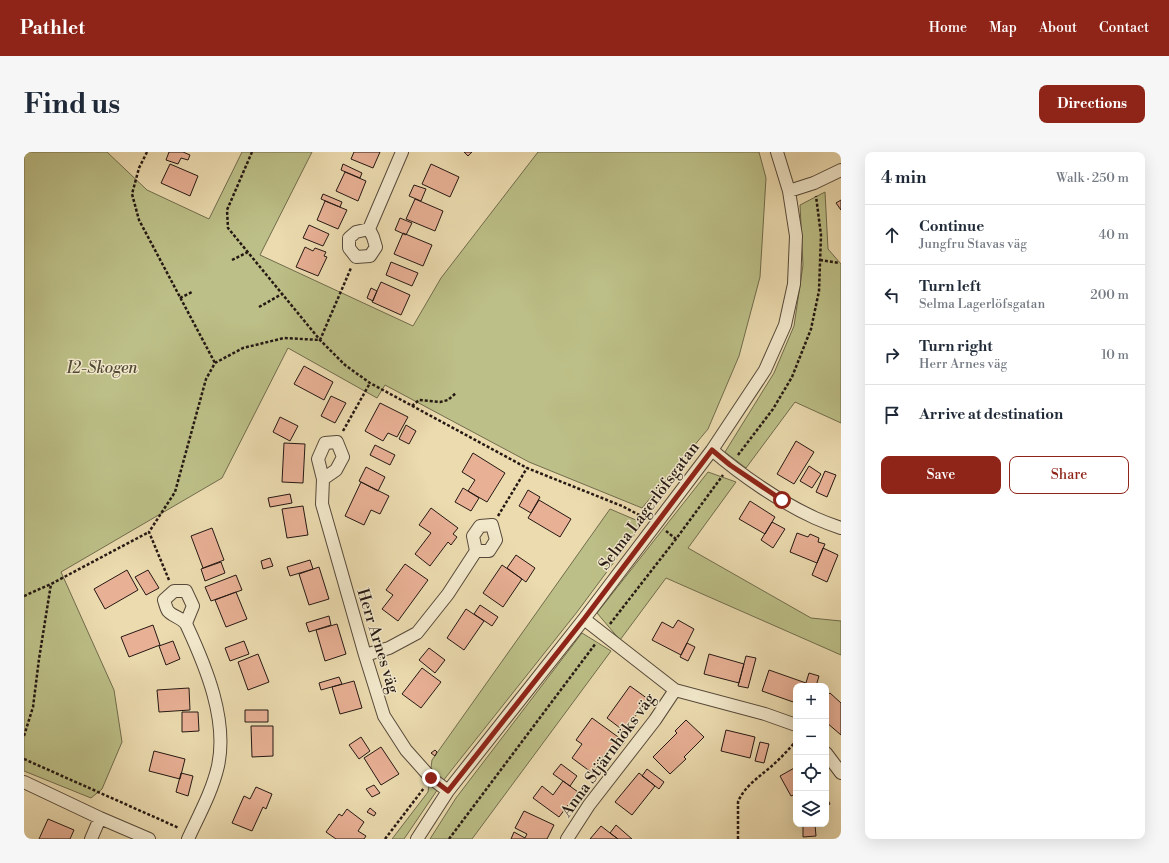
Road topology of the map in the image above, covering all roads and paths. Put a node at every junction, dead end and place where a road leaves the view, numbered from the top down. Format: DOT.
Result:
graph roads {
  1 [pos="147,152"];
  2 [pos="252,152"];
  3 [pos="402,152"];
  4 [pos="776,152"];
  5 [pos="841,170"];
  6 [pos="789,191"];
  7 [pos="369,229"];
  8 [pos="248,252"];
  9 [pos="356,257"];
  10 [pos="232,260"];
  11 [pos="820,260"];
  12 [pos="839,263"];
  13 [pos="192,292"];
  14 [pos="282,294"];
  15 [pos="180,298"];
  16 [pos="259,307"];
  17 [pos="320,340"];
  18 [pos="215,363"];
  19 [pos="370,383"];
  20 [pos="456,393"];
  21 [pos="412,406"];
  22 [pos="337,442"];
  23 [pos="712,450"];
  24 [pos="527,468"];
  25 [pos="323,479"];
  26 [pos="655,523"];
  27 [pos="492,526"];
  28 [pos="841,528"];
  29 [pos="149,532"];
  30 [pos="676,539"];
  31 [pos="476,551"];
  32 [pos="51,584"];
  33 [pos="174,592"];
  34 [pos="24,596"];
  35 [pos="584,619"];
  36 [pos="186,623"];
  37 [pos="365,655"];
  38 [pos="675,690"];
  39 [pos="793,724"];
  40 [pos="24,736"];
  41 [pos="793,744"];
  42 [pos="828,755"];
  43 [pos="24,759"];
  44 [pos="841,773"];
  45 [pos="431,778"];
  46 [pos="24,782"];
  47 [pos="448,791"];
  48 [pos="100,818"];
  49 [pos="189,836"];
  50 [pos="91,839"];
  51 [pos="149,839"];
  52 [pos="385,839"];
  53 [pos="417,839"];
  54 [pos="567,839"];
  55 [pos="738,839"];
  1 -- 15 [label="path"];
  2 -- 8 [label="path"];
  3 -- 7 [label="street"];
  4 -- 6 [label="street, Selma Lagerlöfsgatan"];
  5 -- 6 [label="street"];
  6 -- 23 [label="street, Selma Lagerlöfsgatan"];
  7 -- 9 [label="street"];
  7 -- 9 [label="street"];
  8 -- 10 [label="path"];
  8 -- 14 [label="path"];
  9 -- 17 [label="path"];
  11 -- 12 [label="path"];
  13 -- 15 [label="path"];
  14 -- 16 [label="path"];
  14 -- 17 [label="path"];
  15 -- 18 [label="path"];
  17 -- 18 [label="path"];
  17 -- 19 [label="path"];
  18 -- 29 [label="path"];
  19 -- 21 [label="path"];
  19 -- 22 [label="path"];
  20 -- 21 [label="path"];
  21 -- 24 [label="path"];
  22 -- 25 [label="street"];
  22 -- 25 [label="street, Herr Arnes väg"];
  23 -- 26 [label="street, Selma Lagerlöfsgatan"];
  23 -- 28 [label="street"];
  24 -- 26 [label="path"];
  24 -- 27 [label="path"];
  25 -- 37 [label="street, Herr Arnes väg"];
  26 -- 30 [label="path"];
  26 -- 35 [label="street, Selma Lagerlöfsgatan"];
  27 -- 31 [label="street"];
  27 -- 31 [label="street"];
  29 -- 32 [label="path"];
  29 -- 33 [label="path"];
  31 -- 37 [label="street"];
  32 -- 34 [label="path"];
  32 -- 40 [label="path"];
  33 -- 36 [label="street"];
  33 -- 36 [label="street"];
  35 -- 38 [label="street"];
  35 -- 47 [label="street, Selma Lagerlöfsgatan"];
  36 -- 49 [label="street"];
  37 -- 45 [label="street, Herr Arnes väg"];
  38 -- 39 [label="street"];
  38 -- 54 [label="street, Anna Stjärnhöks väg"];
  41 -- 55 [label="path"];
  42 -- 44 [label="street"];
  43 -- 49 [label="path"];
  45 -- 47 [label="street, Herr Arnes väg"];
  45 -- 52 [label="path"];
  46 -- 48 [label="street"];
  47 -- 53 [label="street, Selma Lagerlöfsgatan"];
  48 -- 50 [label="street"];
  48 -- 51 [label="street"];
}
